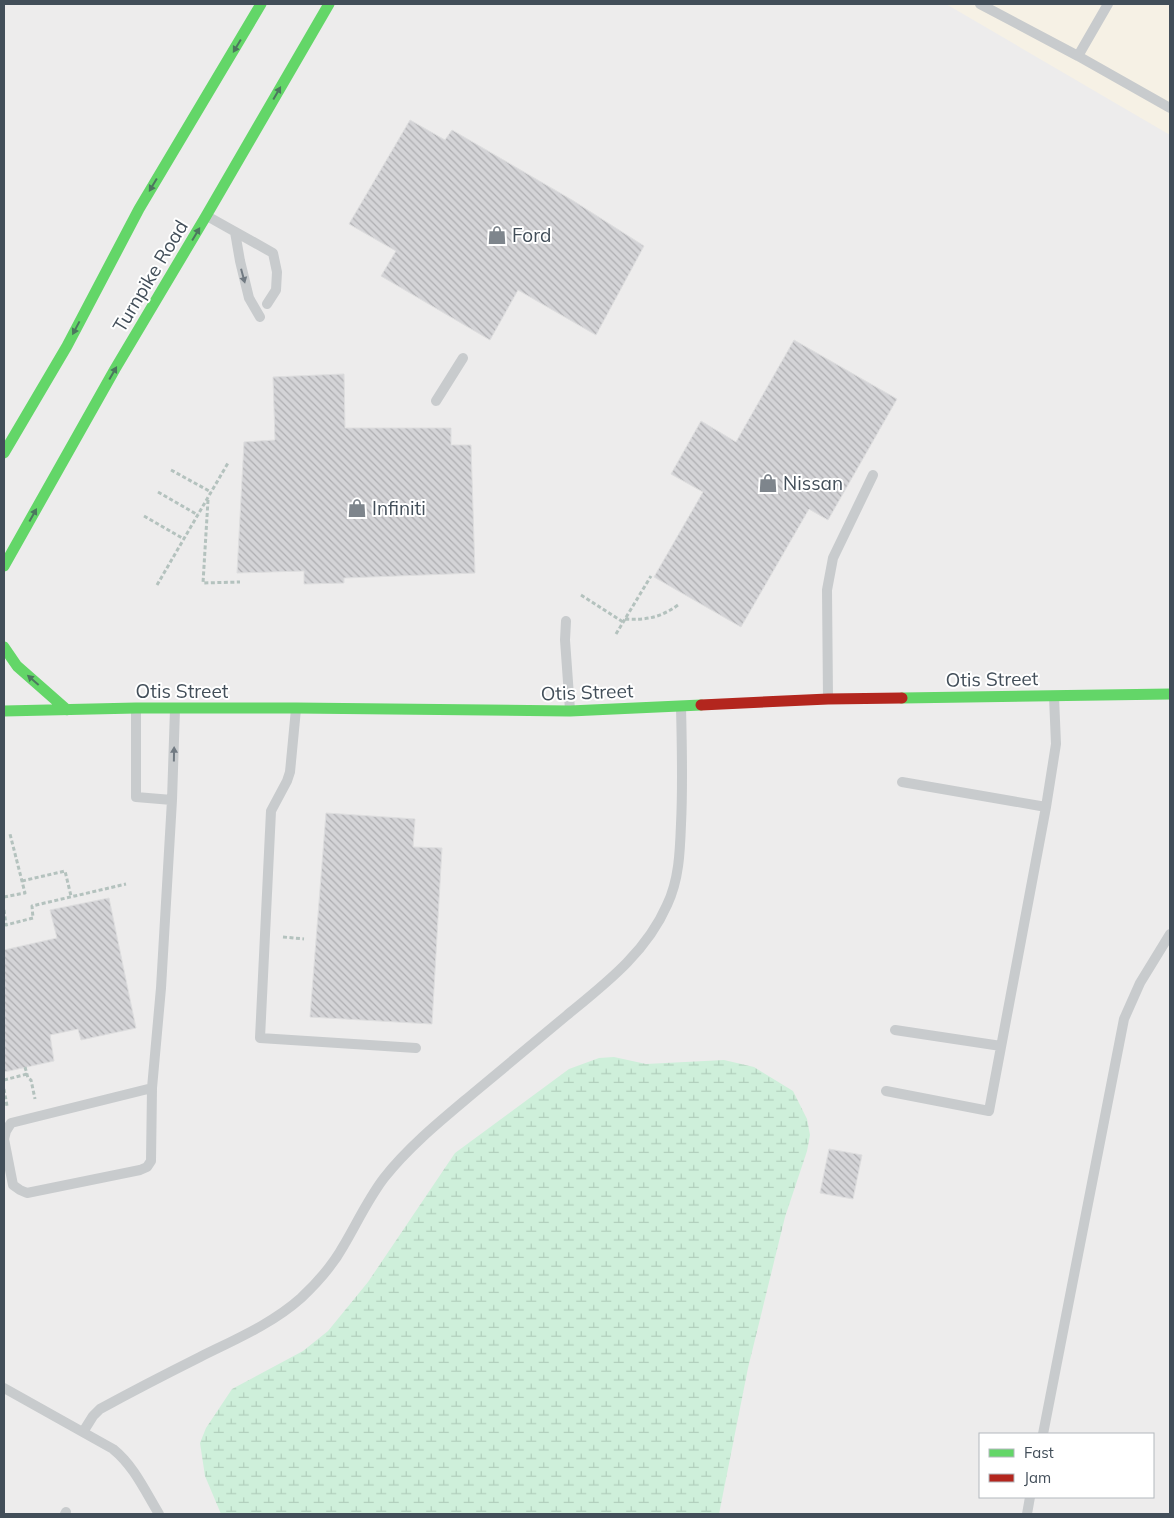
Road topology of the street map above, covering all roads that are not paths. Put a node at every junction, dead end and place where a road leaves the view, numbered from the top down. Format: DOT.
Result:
graph roads {
  1 [pos="262,4"];
  2 [pos="329,4"];
  3 [pos="980,4"];
  4 [pos="1108,4"];
  5 [pos="1078,56"];
  6 [pos="1170,108"];
  7 [pos="206,216"];
  8 [pos="235,232"];
  9 [pos="267,304"];
  10 [pos="260,317"];
  11 [pos="463,358"];
  12 [pos="436,401"];
  13 [pos="4,453"];
  14 [pos="873,475"];
  15 [pos="6,566"];
  16 [pos="566,620"];
  17 [pos="4,647"];
  18 [pos="1170,694"];
  19 [pos="1054,696"];
  20 [pos="828,699"];
  21 [pos="681,706"];
  22 [pos="136,708"];
  23 [pos="175,708"];
  24 [pos="296,708"];
  25 [pos="67,710"];
  26 [pos="4,711"];
  27 [pos="570,711"];
  28 [pos="902,782"];
  29 [pos="172,800"];
  30 [pos="1046,807"];
  31 [pos="1170,934"];
  32 [pos="895,1030"];
  33 [pos="1001,1046"];
  34 [pos="416,1048"];
  35 [pos="152,1088"];
  36 [pos="886,1092"];
  37 [pos="4,1388"];
  38 [pos="83,1432"];
  39 [pos="1042,1433"];
  40 [pos="1030,1498"];
  41 [pos="159,1514"];
  42 [pos="1027,1514"];
  1 -- 13 [label="main road, Turnpike Road, one-way"];
  7 -- 2 [label="main road, Turnpike Road, one-way"];
  3 -- 5 [label="lane"];
  4 -- 5 [label="lane"];
  5 -- 6 [label="lane"];
  7 -- 8 [label="lane"];
  15 -- 7 [label="main road, Turnpike Road, one-way"];
  8 -- 9 [label="lane"];
  8 -- 10 [label="lane, one-way"];
  11 -- 12 [label="lane"];
  14 -- 20 [label="lane"];
  16 -- 27 [label="lane"];
  25 -- 17 [label="main road, one-way"];
  18 -- 19 [label="main road, Otis Street"];
  19 -- 20 [label="main road, Otis Street"];
  19 -- 30 [label="lane"];
  20 -- 21 [label="main road, Otis Street"];
  21 -- 27 [label="main road, Otis Street"];
  21 -- 38 [label="lane"];
  22 -- 23 [label="main road, Otis Street"];
  22 -- 25 [label="main road, Otis Street"];
  22 -- 29 [label="lane"];
  23 -- 24 [label="main road, Otis Street"];
  29 -- 23 [label="lane, one-way"];
  24 -- 27 [label="main road, Otis Street"];
  24 -- 34 [label="lane"];
  25 -- 26 [label="main road, Otis Street"];
  28 -- 30 [label="lane"];
  29 -- 35 [label="lane"];
  30 -- 33 [label="lane"];
  31 -- 39 [label="lane"];
  32 -- 33 [label="lane"];
  33 -- 36 [label="lane"];
  35 -- 35 [label="lane"];
  37 -- 38 [label="lane"];
  38 -- 41 [label="lane"];
  40 -- 42 [label="lane"];
}
